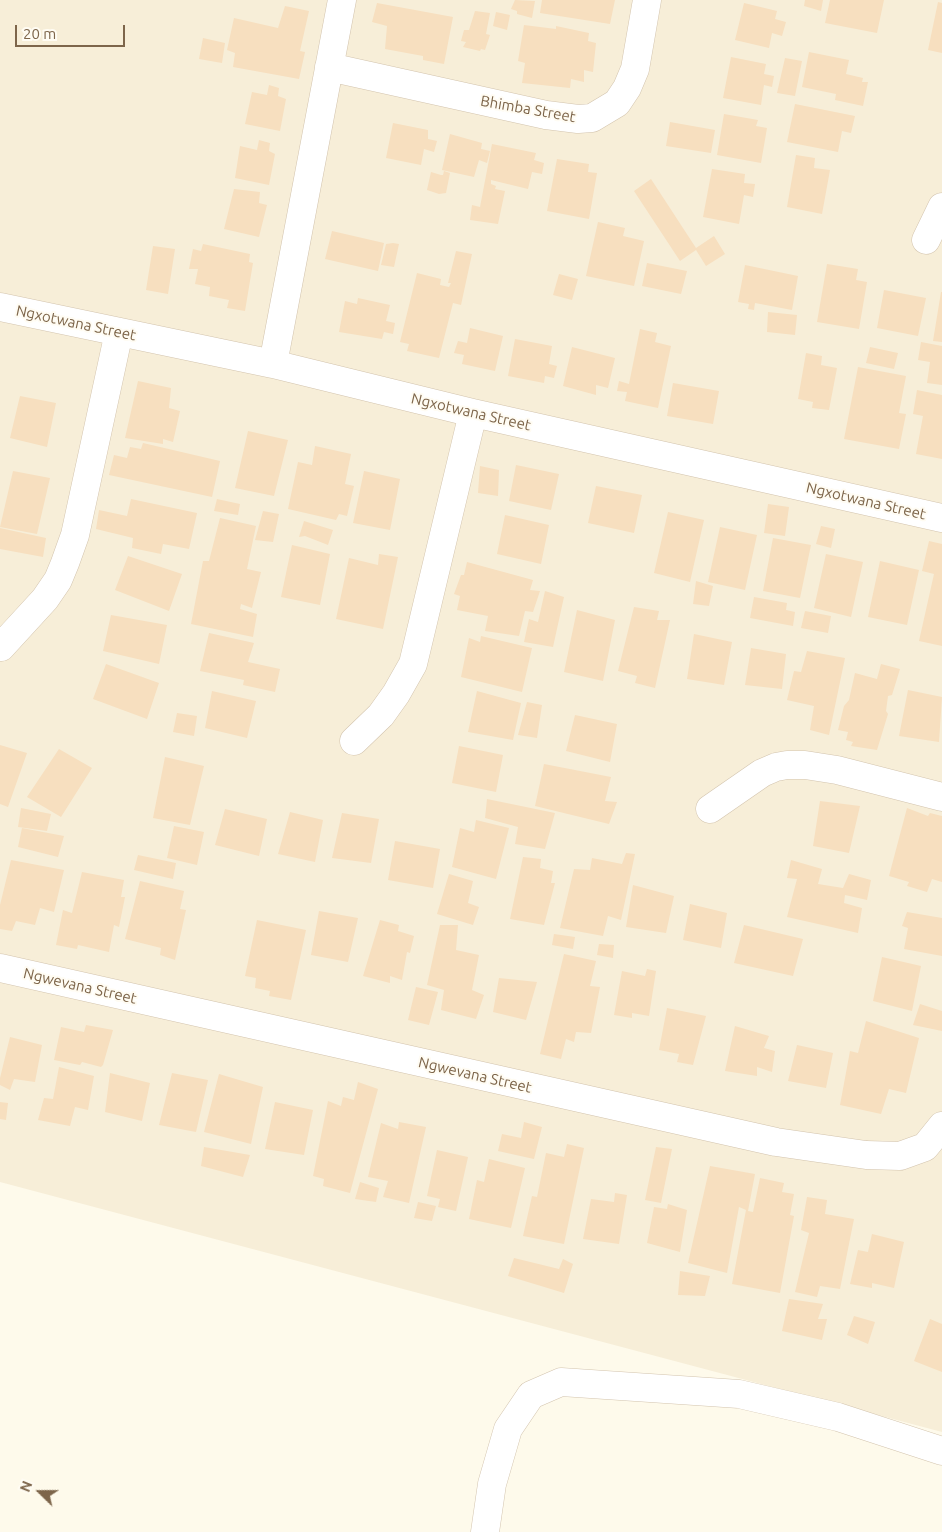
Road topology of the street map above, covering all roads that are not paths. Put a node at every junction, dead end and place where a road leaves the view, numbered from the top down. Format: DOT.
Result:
graph roads {
  1 [pos="342,0"];
  2 [pos="647,0"];
  3 [pos="330,67"];
  4 [pos="942,207"];
  5 [pos="926,240"];
  6 [pos="0,307"];
  7 [pos="119,332"];
  8 [pos="273,364"];
  9 [pos="473,413"];
  10 [pos="942,518"];
  11 [pos="1,647"];
  12 [pos="354,740"];
  13 [pos="942,797"];
  14 [pos="710,809"];
  15 [pos="0,968"];
  16 [pos="942,1126"];
  17 [pos="942,1451"];
  18 [pos="485,1532"];
  1 -- 3 [label="street"];
  2 -- 3 [label="street, Bhimba Street"];
  3 -- 8 [label="street"];
  4 -- 5 [label="street"];
  6 -- 7 [label="street, Ngxotwana Street"];
  7 -- 8 [label="street, Ngxotwana Street"];
  7 -- 11 [label="street"];
  8 -- 9 [label="street, Ngxotwana Street"];
  9 -- 10 [label="street, Ngxotwana Street"];
  9 -- 12 [label="street"];
  13 -- 14 [label="street"];
  15 -- 16 [label="street, Ngwevana Street"];
  17 -- 18 [label="street"];
}
